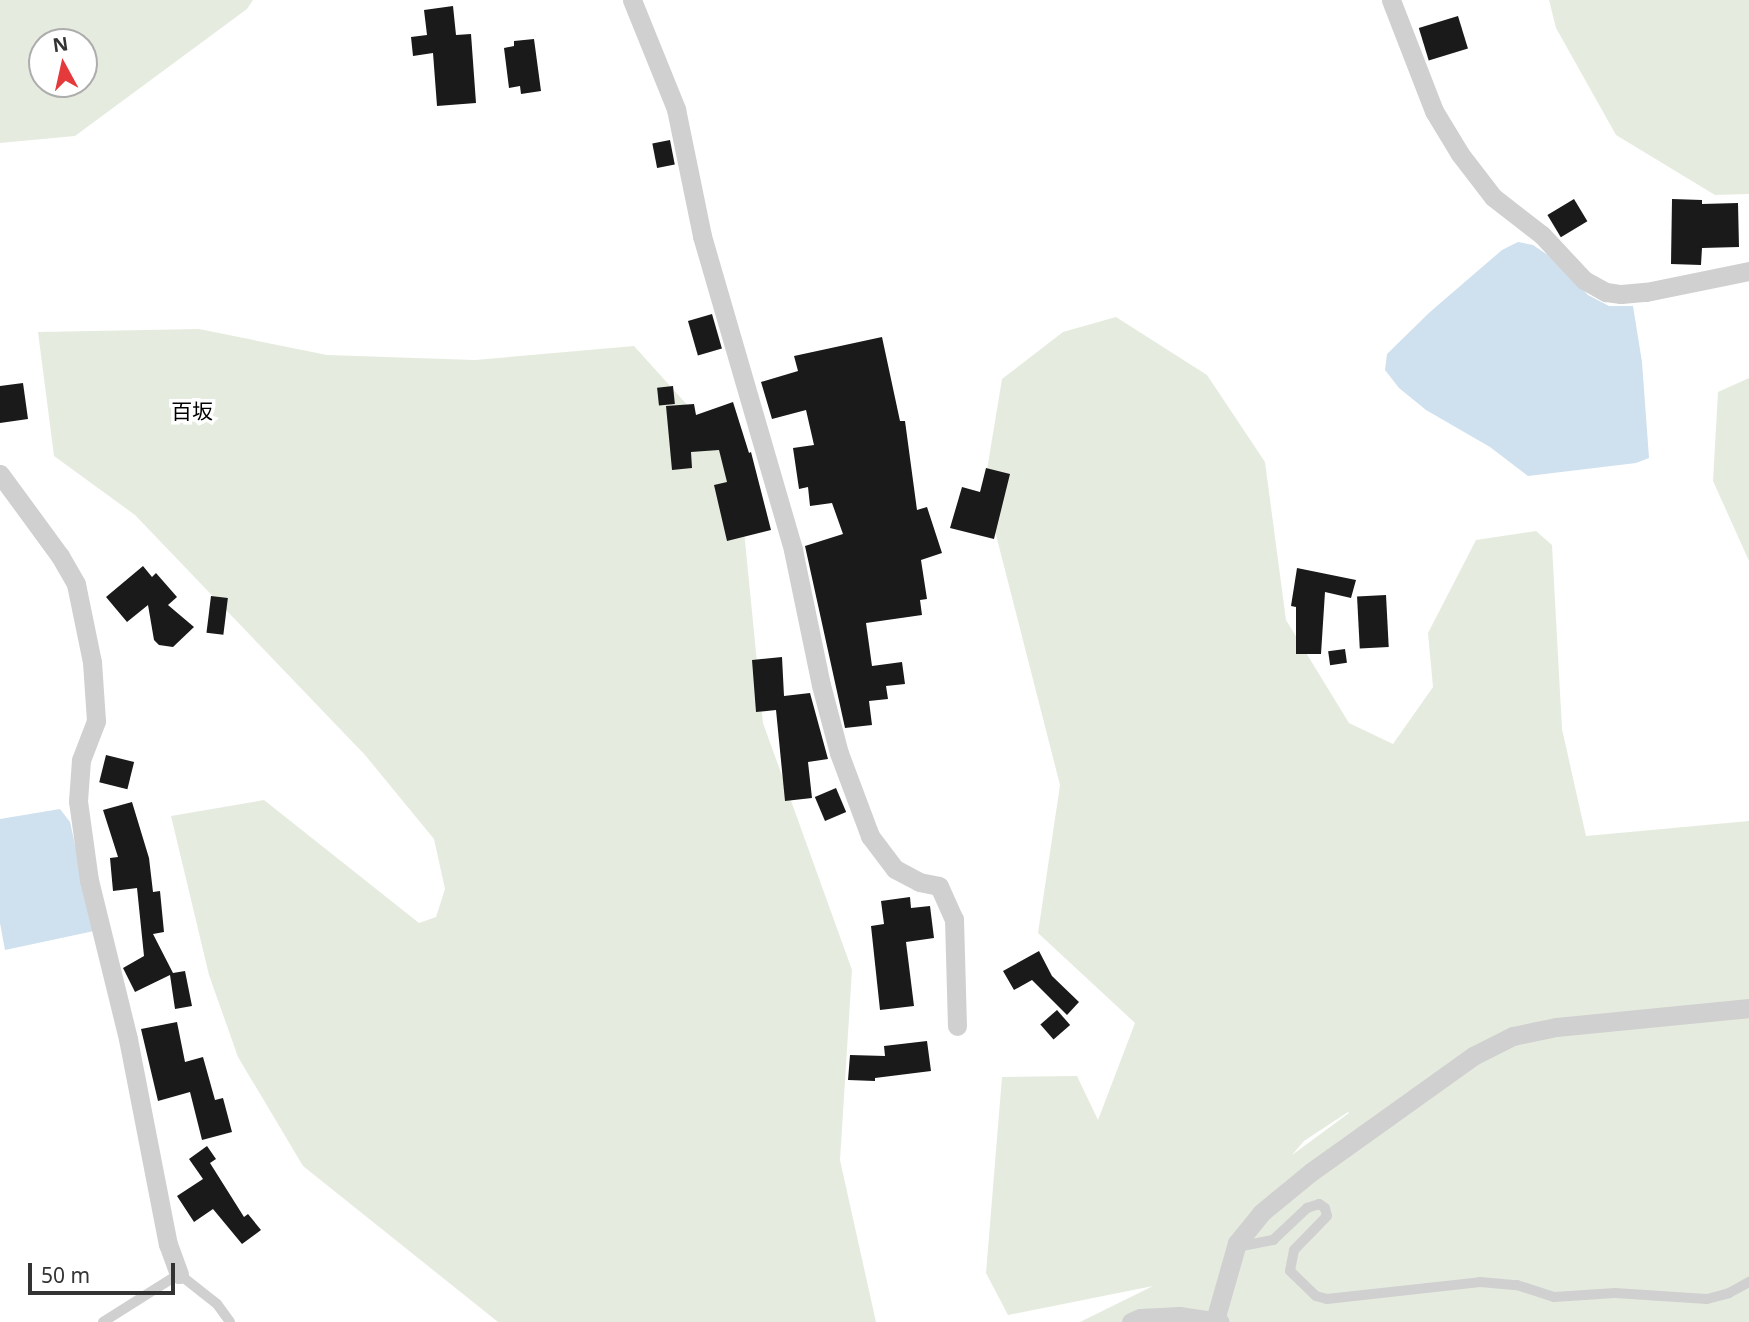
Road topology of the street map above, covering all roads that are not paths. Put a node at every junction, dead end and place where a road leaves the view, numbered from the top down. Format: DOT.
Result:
graph roads {
  1 [pos="632,0"];
  2 [pos="1391,0"];
  3 [pos="1749,271"];
  4 [pos="0,474"];
  5 [pos="1749,1008"];
  6 [pos="957,1026"];
  7 [pos="1237,1243"];
  8 [pos="179,1274"];
  9 [pos="1747,1285"];
  10 [pos="1217,1321"];
  11 [pos="103,1322"];
  12 [pos="230,1322"];
  13 [pos="1131,1322"];
  1 -- 6 [label="street"];
  2 -- 3 [label="street"];
  4 -- 8 [label="street"];
  5 -- 7 [label="street"];
  7 -- 9 [label="lane"];
  7 -- 10 [label="street"];
  8 -- 11 [label="lane"];
  8 -- 12 [label="lane"];
  10 -- 13 [label="street"];
}
